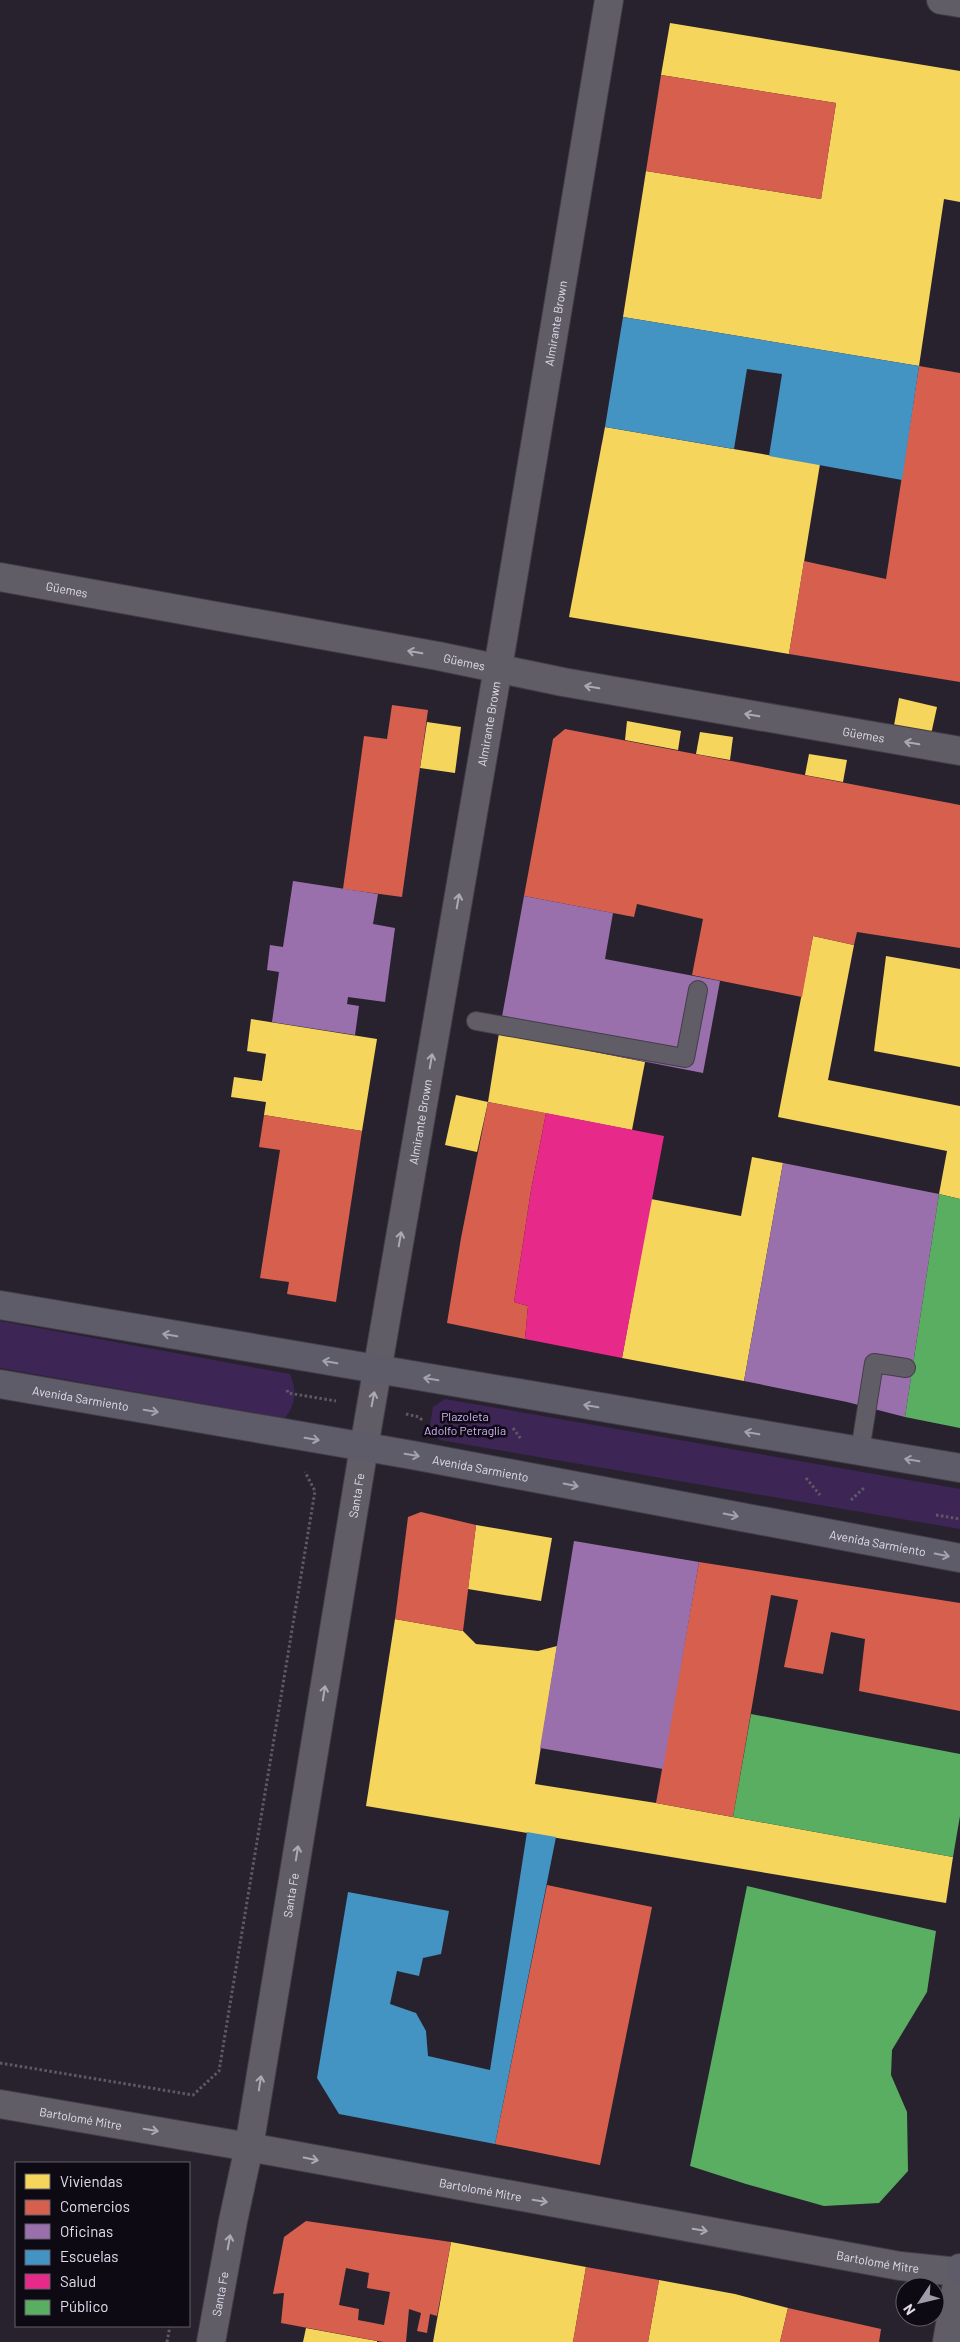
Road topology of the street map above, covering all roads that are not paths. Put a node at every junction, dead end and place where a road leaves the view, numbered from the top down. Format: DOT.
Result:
graph roads {
  1 [pos="609,0"];
  2 [pos="941,0"];
  3 [pos="960,3"];
  4 [pos="0,577"];
  5 [pos="498,668"];
  6 [pos="960,751"];
  7 [pos="698,990"];
  8 [pos="476,1021"];
  9 [pos="0,1305"];
  10 [pos="906,1368"];
  11 [pos="378,1370"];
  12 [pos="0,1384"];
  13 [pos="364,1447"];
  14 [pos="860,1451"];
  15 [pos="960,1468"];
  16 [pos="960,1558"];
  17 [pos="0,2104"];
  18 [pos="249,2147"];
  19 [pos="960,2271"];
  20 [pos="211,2342"];
  21 [pos="946,2342"];
  1 -- 5 [label="street, Almirante Brown"];
  2 -- 3 [label="street"];
  5 -- 4 [label="street, Güemes, one-way"];
  6 -- 5 [label="street, Güemes, one-way"];
  11 -- 5 [label="street, Almirante Brown, one-way"];
  7 -- 8 [label="lane"];
  11 -- 9 [label="main road, one-way"];
  10 -- 14 [label="lane"];
  13 -- 11 [label="street, Almirante Brown, one-way"];
  14 -- 11 [label="main road, one-way"];
  12 -- 13 [label="main road, Avenida Sarmiento, one-way"];
  13 -- 16 [label="main road, Avenida Sarmiento, one-way"];
  18 -- 13 [label="street, Santa Fe, one-way"];
  15 -- 14 [label="main road, one-way"];
  17 -- 18 [label="street, Bartolomé Mitre, one-way"];
  18 -- 19 [label="street, Bartolomé Mitre, one-way"];
  20 -- 18 [label="street, Santa Fe, one-way"];
  19 -- 21 [label="street"];
}
